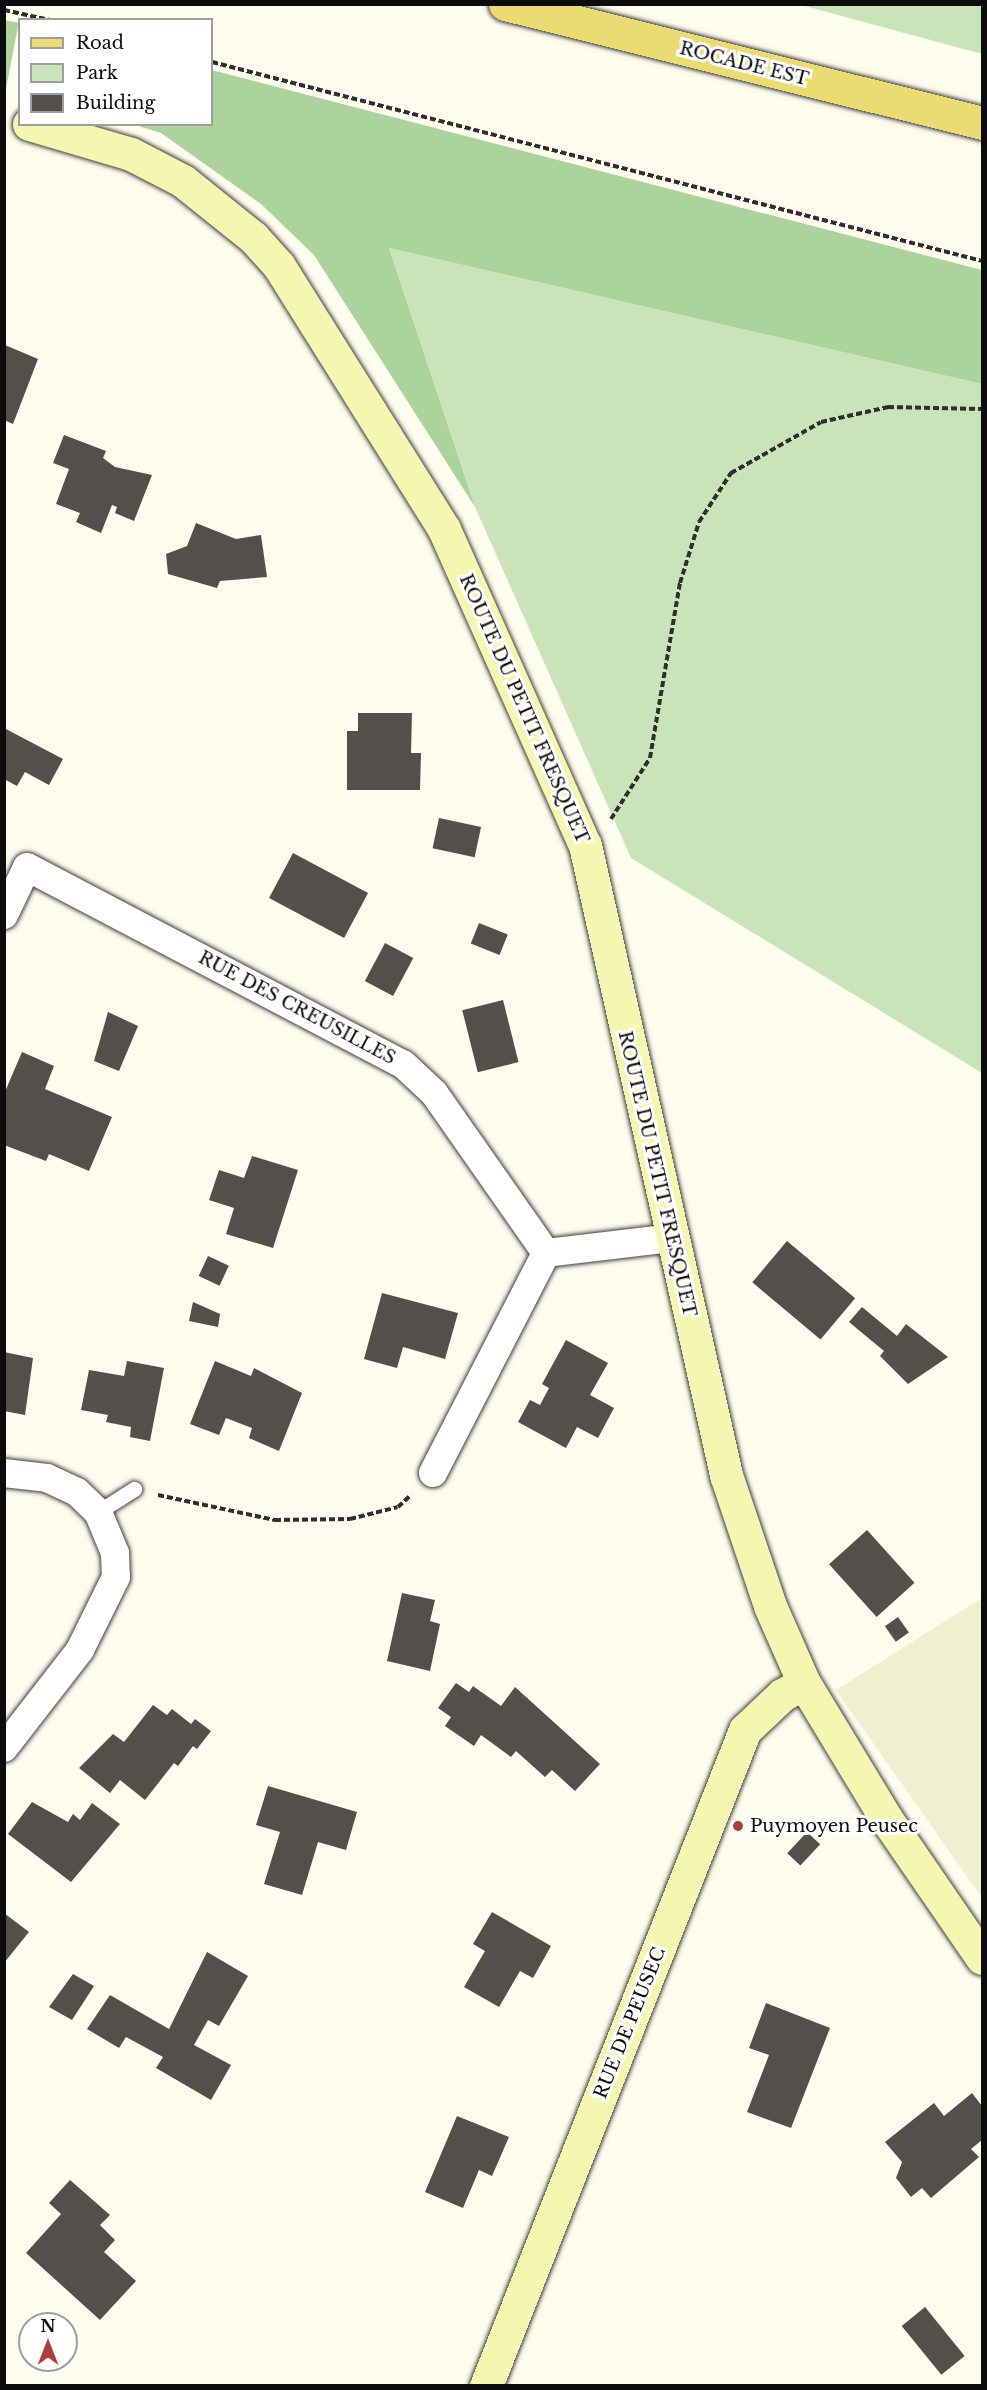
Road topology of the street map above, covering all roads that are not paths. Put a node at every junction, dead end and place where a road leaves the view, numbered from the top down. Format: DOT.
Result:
graph roads {
  1 [pos="505,4"];
  2 [pos="982,123"];
  3 [pos="36,126"];
  4 [pos="4,915"];
  5 [pos="672,1238"];
  6 [pos="546,1253"];
  7 [pos="4,1473"];
  8 [pos="433,1473"];
  9 [pos="134,1489"];
  10 [pos="98,1512"];
  11 [pos="804,1683"];
  12 [pos="4,1749"];
  13 [pos="982,1958"];
  14 [pos="486,2385"];
  1 -- 2 [label="main road, ROCADE EST"];
  3 -- 5 [label="street, ROUTE DU PETIT FRESQUET"];
  4 -- 6 [label="street, RUE DES CREUSILLES"];
  5 -- 6 [label="street"];
  5 -- 11 [label="street, ROUTE DU PETIT FRESQUET"];
  6 -- 8 [label="street"];
  7 -- 10 [label="street"];
  9 -- 10 [label="lane"];
  10 -- 12 [label="street"];
  11 -- 13 [label="street, ROUTE DU PETIT FRESQUET"];
  11 -- 14 [label="street, RUE DE PEUSEC"];
}
